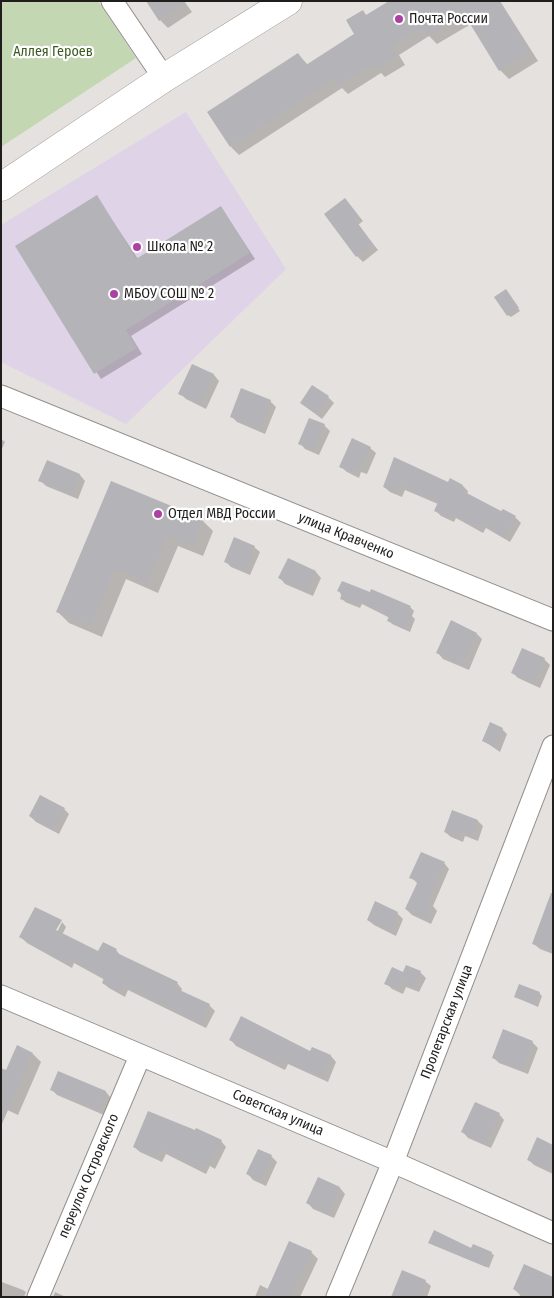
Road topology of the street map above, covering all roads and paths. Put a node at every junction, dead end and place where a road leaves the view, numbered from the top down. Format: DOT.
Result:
graph roads {
  1 [pos="112,1"];
  2 [pos="288,1"];
  3 [pos="164,78"];
  4 [pos="1,187"];
  5 [pos="1,396"];
  6 [pos="553,620"];
  7 [pos="553,746"];
  8 [pos="1,996"];
  9 [pos="140,1056"];
  10 [pos="393,1162"];
  11 [pos="553,1233"];
  12 [pos="38,1297"];
  13 [pos="337,1297"];
  1 -- 3 [label="street"];
  2 -- 3 [label="main road"];
  3 -- 4 [label="main road"];
  5 -- 6 [label="street, улица Кравченко"];
  7 -- 10 [label="street, Пролетарская улица"];
  8 -- 9 [label="street, Советская улица"];
  9 -- 10 [label="street, Советская улица"];
  9 -- 12 [label="street, переулок Островского"];
  10 -- 11 [label="street, Советская улица"];
  10 -- 13 [label="street, Пролетарская улица"];
}
